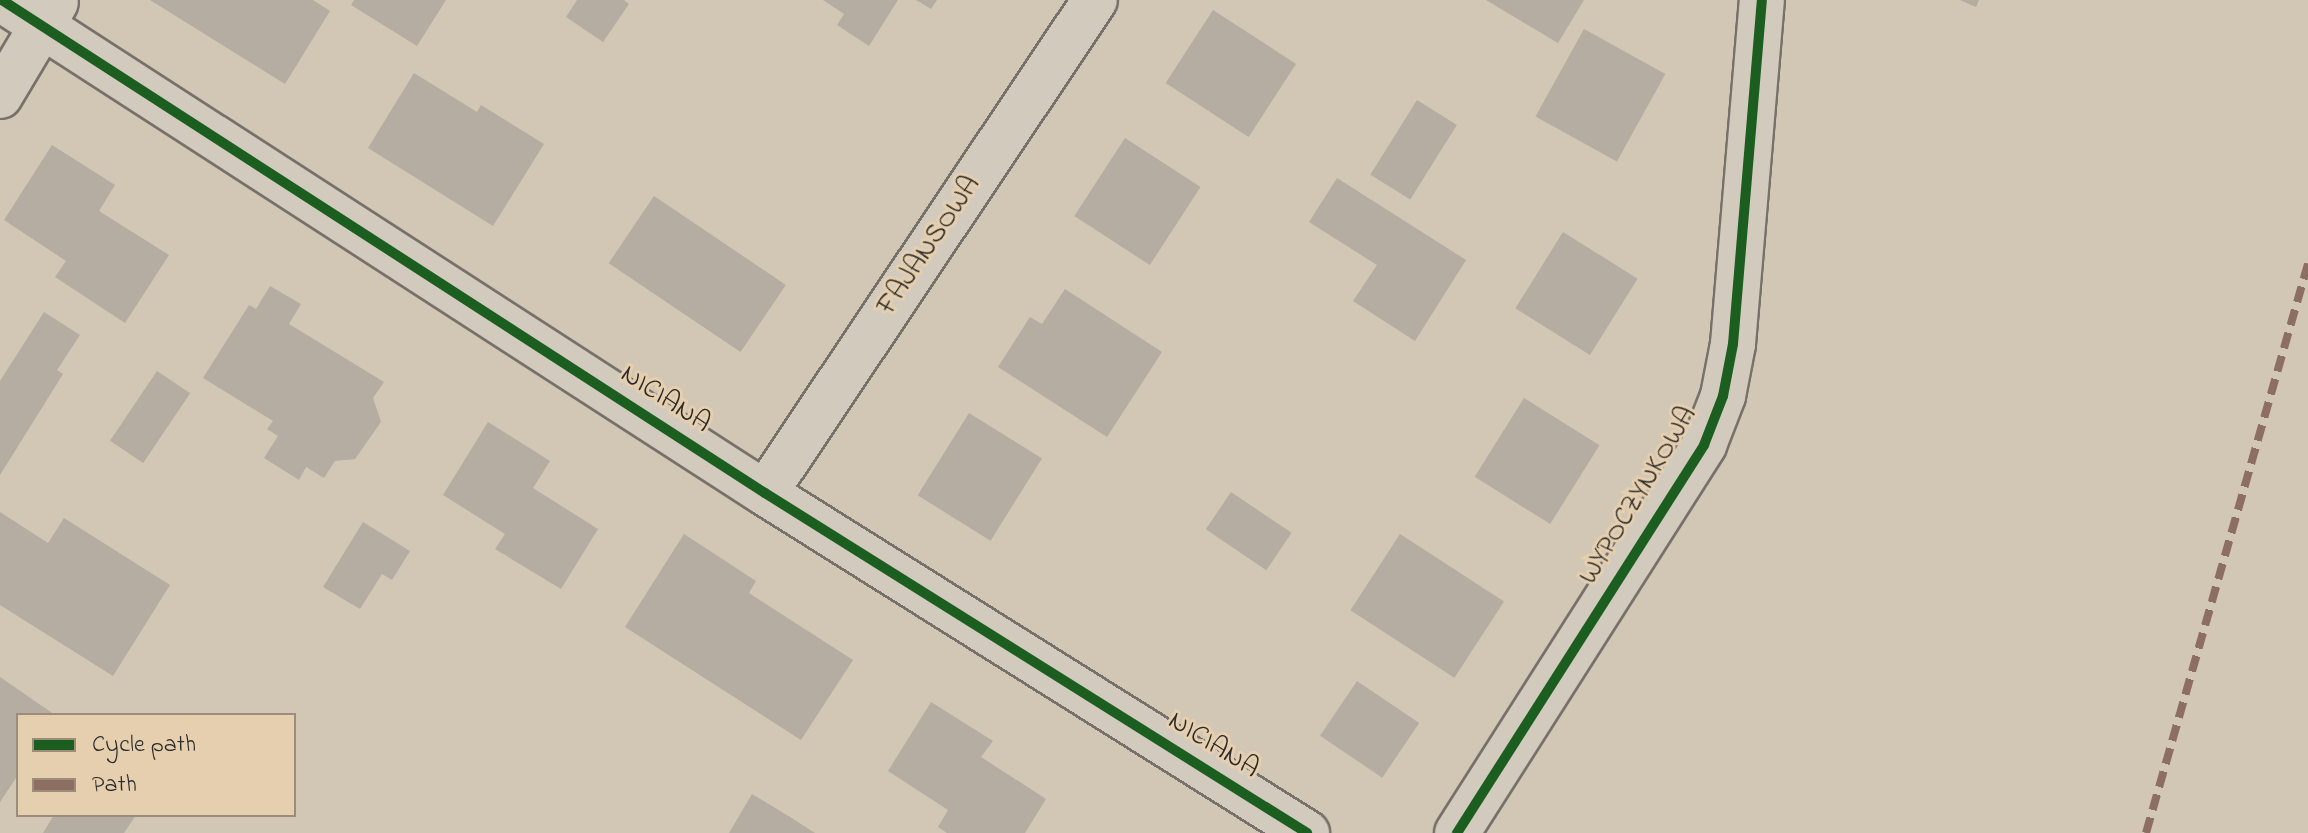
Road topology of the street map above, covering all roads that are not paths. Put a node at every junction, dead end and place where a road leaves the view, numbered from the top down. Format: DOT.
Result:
graph roads {
  1 [pos="2,0"];
  2 [pos="1095,0"];
  3 [pos="1762,0"];
  4 [pos="50,13"];
  5 [pos="0,96"];
  6 [pos="765,493"];
  7 [pos="1307,833"];
  8 [pos="1457,833"];
  1 -- 4 [label="street, NICIANA"];
  2 -- 6 [label="street, FAJANSOWA"];
  3 -- 8 [label="street, WYPOCZYNKOWA"];
  4 -- 5 [label="street"];
  4 -- 6 [label="street, NICIANA"];
  6 -- 7 [label="street, NICIANA"];
}
